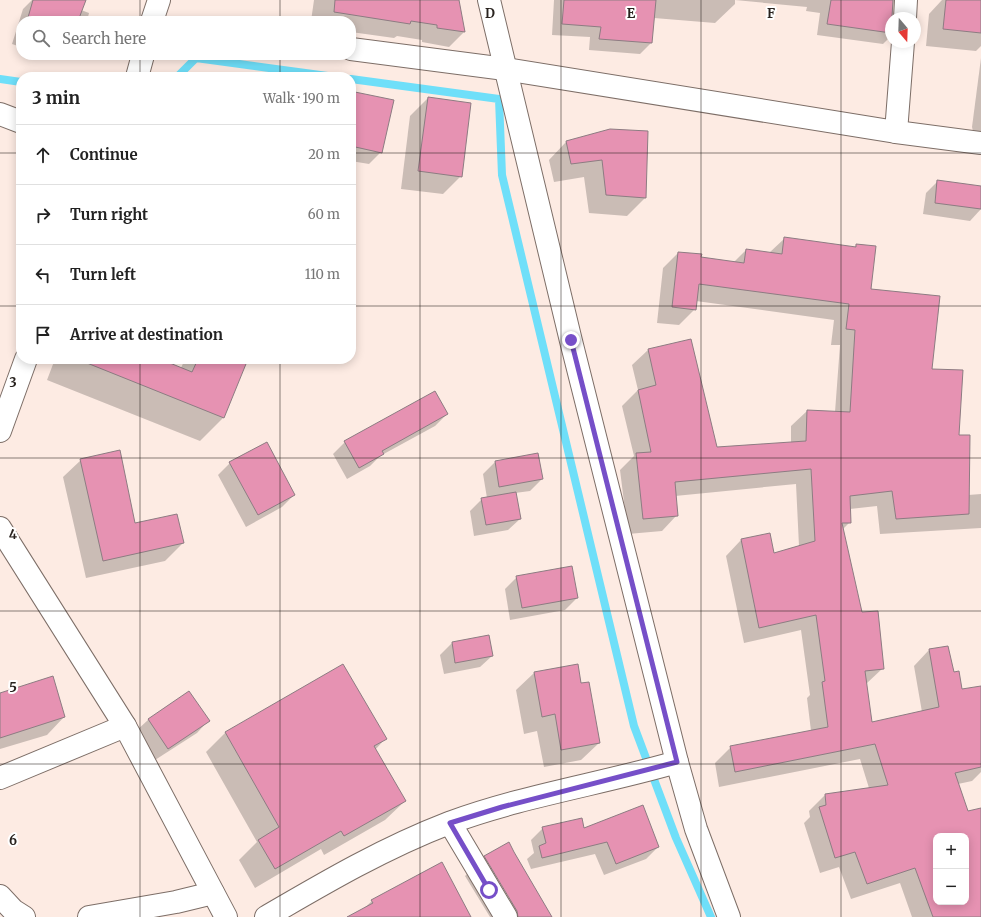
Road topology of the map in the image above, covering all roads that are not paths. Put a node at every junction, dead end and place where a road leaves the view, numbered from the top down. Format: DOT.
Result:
graph roads {
  1 [pos="159,0"];
  2 [pos="489,0"];
  3 [pos="906,0"];
  4 [pos="905,12"];
  5 [pos="154,16"];
  6 [pos="903,48"];
  7 [pos="356,51"];
  8 [pos="142,60"];
  9 [pos="505,69"];
  10 [pos="138,72"];
  11 [pos="0,114"];
  12 [pos="16,120"];
  13 [pos="896,132"];
  14 [pos="981,143"];
  15 [pos="24,364"];
  16 [pos="0,431"];
  17 [pos="0,528"];
  18 [pos="126,726"];
  19 [pos="677,762"];
  20 [pos="0,778"];
  21 [pos="450,823"];
  22 [pos="213,893"];
  23 [pos="0,896"];
  24 [pos="24,917"];
  25 [pos="89,917"];
  26 [pos="226,917"];
  27 [pos="266,917"];
  28 [pos="506,917"];
  29 [pos="729,917"];
  1 -- 5 [label="street"];
  2 -- 9 [label="street"];
  3 -- 4 [label="street"];
  6 -- 13 [label="street"];
  7 -- 9 [label="street"];
  8 -- 10 [label="street"];
  9 -- 13 [label="street"];
  9 -- 19 [label="street"];
  11 -- 12 [label="street"];
  13 -- 14 [label="street"];
  15 -- 16 [label="street"];
  17 -- 18 [label="street"];
  18 -- 20 [label="street"];
  18 -- 22 [label="street"];
  19 -- 21 [label="street"];
  19 -- 29 [label="street"];
  21 -- 27 [label="street"];
  21 -- 28 [label="street"];
  22 -- 25 [label="street"];
  22 -- 26 [label="street"];
  23 -- 24 [label="street"];
}
